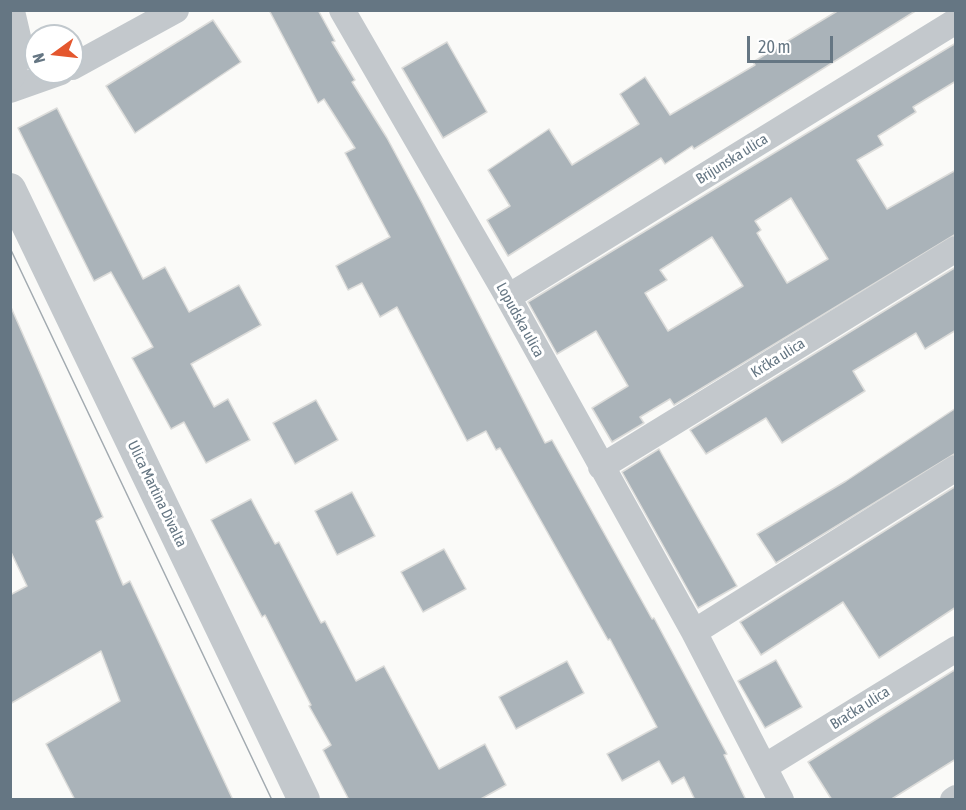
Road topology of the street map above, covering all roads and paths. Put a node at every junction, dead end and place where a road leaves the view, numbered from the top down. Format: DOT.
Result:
graph roads {
  1 [pos="176,10"];
  2 [pos="342,10"];
  3 [pos="956,21"];
  4 [pos="21,32"];
  5 [pos="100,50"];
  6 [pos="84,52"];
  7 [pos="84,60"];
  8 [pos="10,74"];
  9 [pos="27,84"];
  10 [pos="10,90"];
  11 [pos="10,189"];
  12 [pos="956,249"];
  13 [pos="508,297"];
  14 [pos="601,466"];
  15 [pos="956,468"];
  16 [pos="694,632"];
  17 [pos="956,649"];
  18 [pos="764,767"];
  19 [pos="304,800"];
  20 [pos="781,800"];
  1 -- 5 [label="street"];
  2 -- 13 [label="street, Lopudska ulica"];
  3 -- 13 [label="street, Brijunska ulica"];
  4 -- 8 [label="street"];
  5 -- 6 [label="street"];
  5 -- 7 [label="street"];
  9 -- 10 [label="street"];
  11 -- 19 [label="street, Ulica Martina Divalta"];
  12 -- 14 [label="street, Krčka ulica"];
  13 -- 14 [label="street, Lopudska ulica"];
  14 -- 16 [label="street, Lopudska ulica"];
  15 -- 16 [label="street"];
  16 -- 18 [label="street, Lopudska ulica"];
  17 -- 18 [label="street, Bračka ulica"];
  18 -- 20 [label="street, Lopudska ulica"];
}
